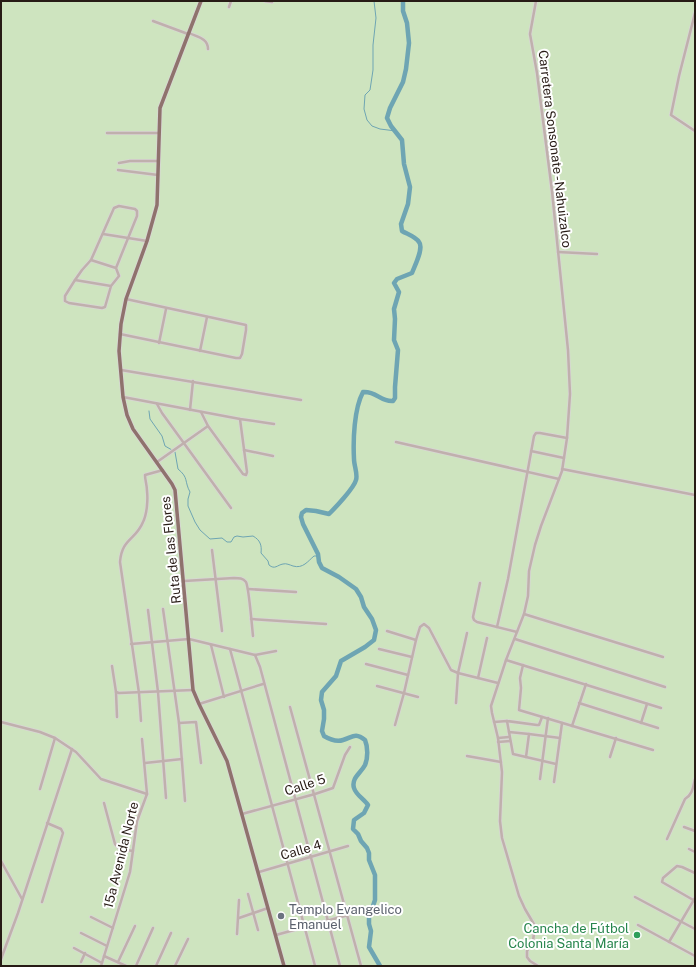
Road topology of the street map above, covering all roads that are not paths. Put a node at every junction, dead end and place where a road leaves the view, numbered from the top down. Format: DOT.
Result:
graph roads {
  1 [pos="201,1"];
  2 [pos="231,1"];
  3 [pos="265,1"];
  4 [pos="536,1"];
  5 [pos="272,2"];
  6 [pos="229,7"];
  7 [pos="695,13"];
  8 [pos="153,21"];
  9 [pos="188,34"];
  10 [pos="208,49"];
  11 [pos="695,131"];
  12 [pos="107,133"];
  13 [pos="159,133"];
  14 [pos="158,161"];
  15 [pos="119,163"];
  16 [pos="118,170"];
  17 [pos="158,175"];
  18 [pos="103,234"];
  19 [pos="128,237"];
  20 [pos="147,241"];
  21 [pos="558,252"];
  22 [pos="597,254"];
  23 [pos="91,260"];
  24 [pos="116,268"];
  25 [pos="75,280"];
  26 [pos="111,286"];
  27 [pos="126,299"];
  28 [pos="166,309"];
  29 [pos="207,317"];
  30 [pos="120,334"];
  31 [pos="159,343"];
  32 [pos="200,351"];
  33 [pos="121,370"];
  34 [pos="193,381"];
  35 [pos="123,396"];
  36 [pos="301,400"];
  37 [pos="157,404"];
  38 [pos="190,410"];
  39 [pos="201,412"];
  40 [pos="240,419"];
  41 [pos="274,424"];
  42 [pos="208,426"];
  43 [pos="567,438"];
  44 [pos="396,442"];
  45 [pos="185,443"];
  46 [pos="244,450"];
  47 [pos="531,451"];
  48 [pos="272,456"];
  49 [pos="564,458"];
  50 [pos="157,462"];
  51 [pos="562,469"];
  52 [pos="163,470"];
  53 [pos="527,471"];
  54 [pos="559,479"];
  55 [pos="695,495"];
  56 [pos="231,508"];
  57 [pos="212,550"];
  58 [pos="216,579"];
  59 [pos="184,581"];
  60 [pos="480,583"];
  61 [pos="248,589"];
  62 [pos="296,592"];
  63 [pos="163,609"];
  64 [pos="148,610"];
  65 [pos="524,614"];
  66 [pos="250,619"];
  67 [pos="326,624"];
  68 [pos="497,627"];
  69 [pos="222,631"];
  70 [pos="387,631"];
  71 [pos="517,632"];
  72 [pos="467,633"];
  73 [pos="252,636"];
  74 [pos="488,638"];
  75 [pos="189,639"];
  76 [pos="515,639"];
  77 [pos="416,640"];
  78 [pos="168,641"];
  79 [pos="152,643"];
  80 [pos="131,644"];
  81 [pos="211,645"];
  82 [pos="230,649"];
  83 [pos="379,649"];
  84 [pos="276,651"];
  85 [pos="255,655"];
  86 [pos="412,657"];
  87 [pos="663,657"];
  88 [pos="506,660"];
  89 [pos="366,664"];
  90 [pos="523,665"];
  91 [pos="112,666"];
  92 [pos="458,673"];
  93 [pos="408,675"];
  94 [pos="478,678"];
  95 [pos="498,683"];
  96 [pos="263,684"];
  97 [pos="586,684"];
  98 [pos="377,686"];
  99 [pos="665,687"];
  100 [pos="193,690"];
  101 [pos="175,691"];
  102 [pos="242,691"];
  103 [pos="116,692"];
  104 [pos="158,692"];
  105 [pos="139,693"];
  106 [pos="404,693"];
  107 [pos="224,697"];
  108 [pos="418,697"];
  109 [pos="456,703"];
  110 [pos="580,703"];
  111 [pos="199,704"];
  112 [pos="647,704"];
  113 [pos="290,707"];
  114 [pos="661,708"];
  115 [pos="117,717"];
  116 [pos="542,717"];
  117 [pos="548,718"];
  118 [pos="507,721"];
  119 [pos="1,722"];
  120 [pos="142,722"];
  121 [pos="494,722"];
  122 [pos="562,722"];
  123 [pos="179,723"];
  124 [pos="641,723"];
  125 [pos="395,725"];
  126 [pos="572,726"];
  127 [pos="658,728"];
  128 [pos="509,732"];
  129 [pos="529,734"];
  130 [pos="546,736"];
  131 [pos="509,737"];
  132 [pos="55,738"];
  133 [pos="498,738"];
  134 [pos="560,738"];
  135 [pos="616,738"];
  136 [pos="142,739"];
  137 [pos="510,741"];
  138 [pos="498,742"];
  139 [pos="350,747"];
  140 [pos="72,749"];
  141 [pos="653,750"];
  142 [pos="468,756"];
  143 [pos="526,757"];
  144 [pos="610,757"];
  145 [pos="182,759"];
  146 [pos="163,761"];
  147 [pos="543,761"];
  148 [pos="501,762"];
  149 [pos="144,763"];
  150 [pos="201,763"];
  151 [pos="556,764"];
  152 [pos="540,779"];
  153 [pos="695,779"];
  154 [pos="554,782"];
  155 [pos="40,789"];
  156 [pos="694,792"];
  157 [pos="147,794"];
  158 [pos="315,794"];
  159 [pos="166,798"];
  160 [pos="295,799"];
  161 [pos="185,801"];
  162 [pos="104,803"];
  163 [pos="272,806"];
  164 [pos="242,814"];
  165 [pos="47,824"];
  166 [pos="684,827"];
  167 [pos="695,831"];
  168 [pos="667,839"];
  169 [pos="348,846"];
  170 [pos="689,849"];
  171 [pos="133,851"];
  172 [pos="330,852"];
  173 [pos="695,852"];
  174 [pos="311,857"];
  175 [pos="1,861"];
  176 [pos="288,864"];
  177 [pos="259,872"];
  178 [pos="695,873"];
  179 [pos="248,894"];
  180 [pos="635,897"];
  181 [pos="22,899"];
  182 [pos="239,900"];
  183 [pos="695,900"];
  184 [pos="42,902"];
  185 [pos="268,908"];
  186 [pos="254,913"];
  187 [pos="348,915"];
  188 [pos="91,917"];
  189 [pos="239,918"];
  190 [pos="328,920"];
  191 [pos="681,921"];
  192 [pos="638,925"];
  193 [pos="135,926"];
  194 [pos="306,927"];
  195 [pos="113,928"];
  196 [pos="153,928"];
  197 [pos="695,929"];
  198 [pos="258,930"];
  199 [pos="81,933"];
  200 [pos="171,933"];
  201 [pos="237,934"];
  202 [pos="276,935"];
  203 [pos="188,939"];
  204 [pos="669,942"];
  205 [pos="107,946"];
  206 [pos="74,948"];
  207 [pos="85,953"];
  208 [pos="104,956"];
  209 [pos="695,956"];
  210 [pos="1,959"];
  211 [pos="81,962"];
  212 [pos="118,962"];
  213 [pos="101,964"];
  214 [pos="126,966"];
  215 [pos="136,966"];
  216 [pos="156,966"];
  217 [pos="175,966"];
  218 [pos="284,966"];
  219 [pos="315,966"];
  220 [pos="340,966"];
  221 [pos="361,966"];
  222 [pos="538,966"];
  1 -- 9 [label="main road, Ruta de las Flores"];
  2 -- 6 [label="street"];
  3 -- 5 [label="street"];
  4 -- 21 [label="street, Carretera Sonsonate - Nahuizalco"];
  7 -- 11 [label="street"];
  8 -- 9 [label="street"];
  9 -- 10 [label="street"];
  9 -- 13 [label="main road, Ruta de las Flores"];
  12 -- 13 [label="street"];
  13 -- 14 [label="main road, Ruta de las Flores"];
  14 -- 15 [label="street"];
  14 -- 17 [label="main road, Ruta de las Flores"];
  16 -- 17 [label="street"];
  17 -- 20 [label="main road, Ruta de las Flores"];
  18 -- 19 [label="street"];
  18 -- 19 [label="street"];
  18 -- 23 [label="street"];
  19 -- 20 [label="street"];
  19 -- 24 [label="street"];
  20 -- 27 [label="main road, Ruta de las Flores"];
  21 -- 22 [label="street"];
  21 -- 43 [label="street, Carretera Sonsonate - Nahuizalco"];
  23 -- 24 [label="street"];
  23 -- 25 [label="street"];
  24 -- 26 [label="street"];
  25 -- 26 [label="street"];
  25 -- 26 [label="street"];
  27 -- 28 [label="street"];
  27 -- 30 [label="main road, Ruta de las Flores"];
  28 -- 29 [label="street"];
  28 -- 31 [label="street"];
  29 -- 32 [label="street"];
  29 -- 32 [label="street"];
  30 -- 31 [label="street"];
  30 -- 33 [label="main road, Ruta de las Flores"];
  31 -- 32 [label="street"];
  33 -- 34 [label="street"];
  33 -- 35 [label="main road, Ruta de las Flores"];
  34 -- 36 [label="street"];
  34 -- 38 [label="street"];
  35 -- 37 [label="street"];
  35 -- 50 [label="main road, Ruta de las Flores"];
  37 -- 38 [label="street"];
  37 -- 45 [label="street"];
  38 -- 39 [label="street"];
  39 -- 40 [label="street"];
  39 -- 42 [label="street"];
  40 -- 41 [label="street"];
  40 -- 46 [label="street"];
  42 -- 45 [label="street"];
  42 -- 46 [label="street"];
  43 -- 47 [label="street"];
  43 -- 49 [label="street, Carretera Sonsonate - Nahuizalco"];
  44 -- 53 [label="street"];
  45 -- 50 [label="street"];
  45 -- 56 [label="street"];
  46 -- 48 [label="street"];
  47 -- 49 [label="street"];
  47 -- 53 [label="street"];
  49 -- 51 [label="street, Carretera Sonsonate - Nahuizalco"];
  50 -- 52 [label="main road, Ruta de las Flores"];
  51 -- 54 [label="street, Carretera Sonsonate - Nahuizalco"];
  51 -- 55 [label="street"];
  52 -- 59 [label="main road, Ruta de las Flores"];
  52 -- 80 [label="street"];
  53 -- 54 [label="street"];
  53 -- 68 [label="street"];
  54 -- 65 [label="street, Carretera Sonsonate - Nahuizalco"];
  57 -- 58 [label="street"];
  58 -- 59 [label="street"];
  58 -- 61 [label="street"];
  58 -- 69 [label="street"];
  59 -- 75 [label="main road, Ruta de las Flores"];
  60 -- 68 [label="street"];
  61 -- 62 [label="street"];
  61 -- 66 [label="street"];
  63 -- 78 [label="street"];
  64 -- 79 [label="street"];
  65 -- 71 [label="street, Carretera Sonsonate - Nahuizalco"];
  65 -- 87 [label="street"];
  66 -- 67 [label="street"];
  66 -- 73 [label="street"];
  68 -- 71 [label="street"];
  70 -- 77 [label="street"];
  71 -- 76 [label="street, Carretera Sonsonate - Nahuizalco"];
  72 -- 92 [label="street"];
  74 -- 94 [label="street"];
  75 -- 78 [label="street"];
  75 -- 81 [label="street"];
  75 -- 100 [label="main road, Ruta de las Flores"];
  76 -- 88 [label="street, Carretera Sonsonate - Nahuizalco"];
  76 -- 99 [label="street"];
  77 -- 86 [label="street"];
  77 -- 92 [label="street"];
  78 -- 79 [label="street"];
  78 -- 101 [label="street"];
  79 -- 80 [label="street"];
  79 -- 104 [label="street"];
  80 -- 105 [label="street"];
  81 -- 82 [label="street"];
  81 -- 107 [label="street"];
  82 -- 85 [label="street"];
  82 -- 102 [label="street"];
  83 -- 86 [label="street"];
  84 -- 85 [label="street"];
  85 -- 96 [label="street"];
  86 -- 93 [label="street"];
  88 -- 90 [label="street"];
  88 -- 95 [label="street, Carretera Sonsonate - Nahuizalco"];
  89 -- 93 [label="street"];
  90 -- 97 [label="street"];
  90 -- 116 [label="street"];
  91 -- 103 [label="street"];
  92 -- 94 [label="street"];
  92 -- 109 [label="street"];
  93 -- 106 [label="street"];
  94 -- 95 [label="street"];
  95 -- 121 [label="street, Carretera Sonsonate - Nahuizalco"];
  96 -- 102 [label="street"];
  96 -- 160 [label="street"];
  97 -- 110 [label="street"];
  97 -- 112 [label="street"];
  98 -- 106 [label="street"];
  100 -- 101 [label="street"];
  100 -- 111 [label="main road, Ruta de las Flores"];
  101 -- 104 [label="street"];
  101 -- 123 [label="street"];
  102 -- 107 [label="street"];
  102 -- 163 [label="street"];
  103 -- 105 [label="street"];
  103 -- 115 [label="street"];
  104 -- 105 [label="street"];
  104 -- 146 [label="street"];
  105 -- 120 [label="street"];
  106 -- 108 [label="street"];
  106 -- 125 [label="street"];
  107 -- 111 [label="street"];
  110 -- 124 [label="street"];
  110 -- 126 [label="street"];
  111 -- 164 [label="main road, Ruta de las Flores"];
  112 -- 114 [label="street"];
  112 -- 124 [label="street"];
  113 -- 158 [label="street"];
  116 -- 117 [label="street"];
  116 -- 118 [label="street"];
  117 -- 122 [label="street"];
  117 -- 130 [label="street"];
  118 -- 121 [label="street"];
  118 -- 128 [label="street"];
  119 -- 132 [label="street"];
  121 -- 133 [label="street, Carretera Sonsonate - Nahuizalco"];
  122 -- 126 [label="street"];
  122 -- 134 [label="street"];
  123 -- 145 [label="street"];
  123 -- 150 [label="street"];
  124 -- 127 [label="street"];
  126 -- 135 [label="street"];
  128 -- 129 [label="street"];
  128 -- 131 [label="street"];
  129 -- 130 [label="street"];
  129 -- 143 [label="street"];
  130 -- 134 [label="street"];
  130 -- 147 [label="street"];
  131 -- 133 [label="street"];
  131 -- 137 [label="street"];
  132 -- 140 [label="street"];
  132 -- 155 [label="street"];
  133 -- 138 [label="street, Carretera Sonsonate - Nahuizalco"];
  134 -- 151 [label="street"];
  135 -- 141 [label="street"];
  135 -- 144 [label="street"];
  136 -- 149 [label="street"];
  137 -- 138 [label="street"];
  137 -- 143 [label="street"];
  138 -- 148 [label="street, Carretera Sonsonate - Nahuizalco"];
  139 -- 158 [label="street, Calle 5"];
  140 -- 157 [label="street"];
  140 -- 165 [label="street"];
  142 -- 148 [label="street"];
  143 -- 147 [label="street"];
  145 -- 146 [label="street"];
  145 -- 161 [label="street"];
  146 -- 149 [label="street"];
  146 -- 159 [label="street"];
  147 -- 151 [label="street"];
  147 -- 152 [label="street"];
  148 -- 222 [label="street, Carretera Sonsonate - Nahuizalco"];
  149 -- 157 [label="street"];
  151 -- 154 [label="street"];
  153 -- 156 [label="street"];
  156 -- 168 [label="street"];
  157 -- 171 [label="street, 15a Avenida Norte"];
  158 -- 160 [label="street, Calle 5"];
  158 -- 172 [label="street"];
  160 -- 163 [label="street, Calle 5"];
  160 -- 174 [label="street"];
  162 -- 171 [label="street"];
  163 -- 164 [label="street, Calle 5"];
  163 -- 176 [label="street"];
  164 -- 177 [label="main road, Ruta de las Flores"];
  165 -- 181 [label="street"];
  165 -- 184 [label="street"];
  166 -- 167 [label="street"];
  169 -- 172 [label="street, Calle 4"];
  170 -- 173 [label="street"];
  171 -- 195 [label="street, 15a Avenida Norte"];
  172 -- 174 [label="street, Calle 4"];
  172 -- 187 [label="street"];
  174 -- 176 [label="street, Calle 4"];
  174 -- 190 [label="street"];
  175 -- 181 [label="street"];
  176 -- 177 [label="street, Calle 4"];
  176 -- 194 [label="street"];
  177 -- 185 [label="main road, Ruta de las Flores"];
  178 -- 183 [label="street"];
  179 -- 186 [label="street"];
  180 -- 191 [label="street"];
  181 -- 210 [label="street"];
  182 -- 189 [label="street"];
  183 -- 191 [label="street"];
  185 -- 186 [label="street"];
  185 -- 202 [label="main road, Ruta de las Flores"];
  186 -- 189 [label="street"];
  186 -- 198 [label="street"];
  187 -- 190 [label="street"];
  187 -- 221 [label="street"];
  188 -- 195 [label="street"];
  189 -- 201 [label="street"];
  190 -- 194 [label="street"];
  190 -- 220 [label="street"];
  191 -- 197 [label="street"];
  191 -- 204 [label="street"];
  192 -- 204 [label="street"];
  193 -- 212 [label="street"];
  194 -- 202 [label="street"];
  194 -- 219 [label="street"];
  195 -- 205 [label="street, 15a Avenida Norte"];
  196 -- 215 [label="street"];
  199 -- 205 [label="street"];
  200 -- 216 [label="street"];
  202 -- 218 [label="main road, Ruta de las Flores"];
  203 -- 217 [label="street"];
  204 -- 209 [label="street"];
  205 -- 208 [label="street, 15a Avenida Norte"];
  206 -- 207 [label="street"];
  207 -- 211 [label="street"];
  207 -- 213 [label="street"];
  208 -- 212 [label="street"];
  208 -- 213 [label="street, 15a Avenida Norte"];
  212 -- 214 [label="street"];
}
